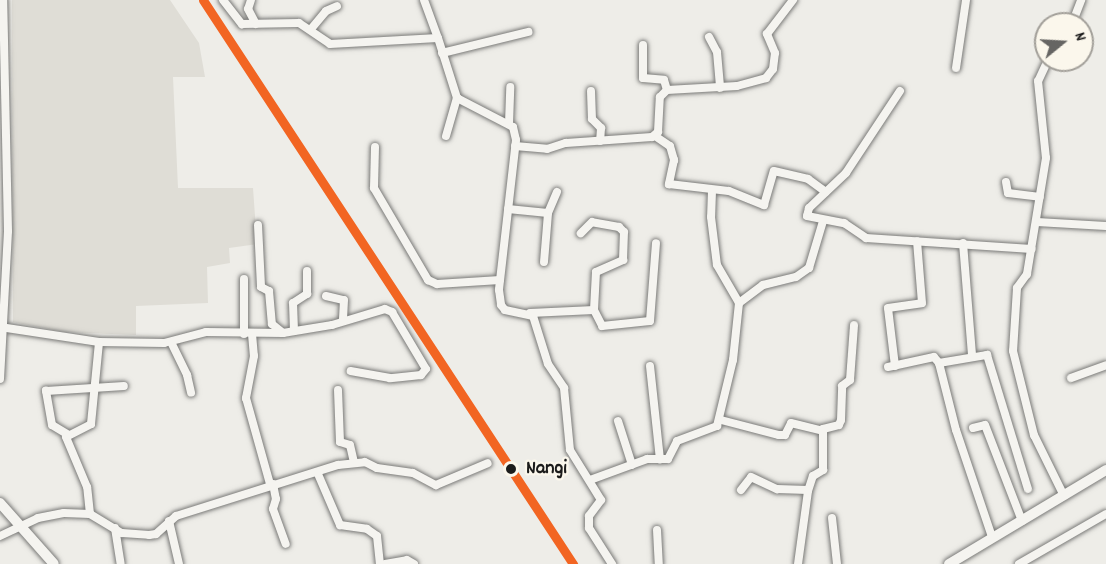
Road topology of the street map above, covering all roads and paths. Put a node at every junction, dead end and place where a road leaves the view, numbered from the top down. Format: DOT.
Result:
graph roads {
  1 [pos="3,0"];
  2 [pos="223,0"];
  3 [pos="250,0"];
  4 [pos="424,0"];
  5 [pos="793,0"];
  6 [pos="966,0"];
  7 [pos="337,6"];
  8 [pos="256,24"];
  9 [pos="311,29"];
  10 [pos="528,32"];
  11 [pos="2,35"];
  12 [pos="709,37"];
  13 [pos="438,38"];
  14 [pos="644,45"];
  15 [pos="442,53"];
  16 [pos="3,60"];
  17 [pos="956,68"];
  18 [pos="1042,72"];
  19 [pos="510,87"];
  20 [pos="720,88"];
  21 [pos="666,90"];
  22 [pos="591,91"];
  23 [pos="900,91"];
  24 [pos="3,93"];
  25 [pos="457,98"];
  26 [pos="509,124"];
  27 [pos="446,136"];
  28 [pos="656,136"];
  29 [pos="600,141"];
  30 [pos="515,146"];
  31 [pos="375,147"];
  32 [pos="1006,182"];
  33 [pos="712,191"];
  34 [pos="556,192"];
  35 [pos="826,192"];
  36 [pos="1040,196"];
  37 [pos="508,209"];
  38 [pos="548,213"];
  39 [pos="823,221"];
  40 [pos="1037,222"];
  41 [pos="258,225"];
  42 [pos="1106,226"];
  43 [pos="581,233"];
  44 [pos="917,241"];
  45 [pos="656,243"];
  46 [pos="963,243"];
  47 [pos="1032,249"];
  48 [pos="4,258"];
  49 [pos="544,262"];
  50 [pos="307,271"];
  51 [pos="244,279"];
  52 [pos="500,280"];
  53 [pos="327,296"];
  54 [pos="739,303"];
  55 [pos="3,307"];
  56 [pos="594,309"];
  57 [pos="530,313"];
  58 [pos="343,321"];
  59 [pos="854,325"];
  60 [pos="2,327"];
  61 [pos="294,331"];
  62 [pos="283,333"];
  63 [pos="248,334"];
  64 [pos="99,342"];
  65 [pos="171,342"];
  66 [pos="972,356"];
  67 [pos="939,363"];
  68 [pos="1106,365"];
  69 [pos="650,366"];
  70 [pos="351,371"];
  71 [pos="1071,378"];
  72 [pos="0,379"];
  73 [pos="124,386"];
  74 [pos="93,387"];
  75 [pos="338,390"];
  76 [pos="191,393"];
  77 [pos="721,420"];
  78 [pos="618,421"];
  79 [pos="973,428"];
  80 [pos="823,431"];
  81 [pos="67,434"];
  82 [pos="660,459"];
  83 [pos="354,463"];
  84 [pos="488,463"];
  85 [pos="632,465"];
  86 [pos="1106,470"];
  87 [pos="318,474"];
  88 [pos="590,480"];
  89 [pos="271,484"];
  90 [pos="1028,489"];
  91 [pos="741,490"];
  92 [pos="808,490"];
  93 [pos="1064,496"];
  94 [pos="2,508"];
  95 [pos="90,514"];
  96 [pos="1106,514"];
  97 [pos="832,518"];
  98 [pos="169,521"];
  99 [pos="1022,521"];
  100 [pos="20,526"];
  101 [pos="115,528"];
  102 [pos="657,530"];
  103 [pos="0,536"];
  104 [pos="992,537"];
  105 [pos="286,544"];
  106 [pos="54,564"];
  107 [pos="121,564"];
  108 [pos="179,564"];
  109 [pos="383,564"];
  110 [pos="414,564"];
  111 [pos="612,564"];
  112 [pos="659,564"];
  113 [pos="798,564"];
  114 [pos="837,564"];
  115 [pos="949,564"];
  116 [pos="1019,564"];
  1 -- 11 [label="street"];
  2 -- 8 [label="street"];
  3 -- 8 [label="street"];
  4 -- 13 [label="street"];
  5 -- 20 [label="street"];
  6 -- 17 [label="street"];
  7 -- 9 [label="street"];
  8 -- 9 [label="street"];
  9 -- 13 [label="street"];
  10 -- 15 [label="street"];
  11 -- 16 [label="street"];
  12 -- 20 [label="street"];
  13 -- 15 [label="street"];
  14 -- 21 [label="street"];
  15 -- 25 [label="street"];
  16 -- 24 [label="street"];
  18 -- 36 [label="street"];
  19 -- 26 [label="street"];
  20 -- 21 [label="street"];
  21 -- 28 [label="street"];
  22 -- 29 [label="street"];
  23 -- 35 [label="street"];
  24 -- 48 [label="street"];
  25 -- 26 [label="street"];
  25 -- 27 [label="street"];
  26 -- 30 [label="street"];
  28 -- 29 [label="street"];
  28 -- 33 [label="street"];
  29 -- 30 [label="street"];
  30 -- 37 [label="street"];
  31 -- 52 [label="street"];
  32 -- 36 [label="street"];
  33 -- 35 [label="street"];
  33 -- 54 [label="street"];
  34 -- 38 [label="street"];
  35 -- 39 [label="street"];
  36 -- 40 [label="street"];
  37 -- 38 [label="street"];
  37 -- 52 [label="street"];
  38 -- 49 [label="street"];
  39 -- 44 [label="street"];
  39 -- 54 [label="street"];
  40 -- 42 [label="street"];
  40 -- 47 [label="street"];
  41 -- 62 [label="street"];
  43 -- 56 [label="street"];
  44 -- 46 [label="street"];
  44 -- 67 [label="street"];
  45 -- 56 [label="street"];
  46 -- 47 [label="street"];
  46 -- 66 [label="street"];
  47 -- 93 [label="street"];
  48 -- 55 [label="street"];
  50 -- 61 [label="street"];
  51 -- 63 [label="street"];
  52 -- 57 [label="street"];
  53 -- 58 [label="street"];
  54 -- 77 [label="street"];
  55 -- 60 [label="street"];
  56 -- 57 [label="street"];
  57 -- 88 [label="street"];
  58 -- 61 [label="street"];
  58 -- 70 [label="street"];
  59 -- 80 [label="street"];
  60 -- 64 [label="street"];
  60 -- 72 [label="street"];
  61 -- 62 [label="street"];
  62 -- 63 [label="street"];
  63 -- 65 [label="street"];
  63 -- 89 [label="street"];
  64 -- 65 [label="street"];
  64 -- 74 [label="street"];
  65 -- 76 [label="street"];
  66 -- 67 [label="street"];
  66 -- 90 [label="street"];
  67 -- 104 [label="street"];
  68 -- 71 [label="street"];
  69 -- 82 [label="street"];
  73 -- 74 [label="street"];
  74 -- 81 [label="street"];
  74 -- 81 [label="street"];
  75 -- 83 [label="street"];
  77 -- 80 [label="street"];
  77 -- 82 [label="street"];
  78 -- 85 [label="street"];
  79 -- 99 [label="street"];
  80 -- 92 [label="street"];
  81 -- 95 [label="street"];
  82 -- 85 [label="street"];
  83 -- 84 [label="street"];
  83 -- 87 [label="street"];
  85 -- 88 [label="street"];
  86 -- 93 [label="street"];
  87 -- 89 [label="street"];
  87 -- 109 [label="street"];
  88 -- 111 [label="street"];
  89 -- 98 [label="street"];
  89 -- 105 [label="street"];
  91 -- 92 [label="street"];
  92 -- 113 [label="street"];
  93 -- 99 [label="street"];
  94 -- 100 [label="street"];
  95 -- 100 [label="street"];
  95 -- 101 [label="street"];
  96 -- 116 [label="street"];
  97 -- 114 [label="street"];
  98 -- 101 [label="street"];
  98 -- 108 [label="street"];
  99 -- 104 [label="street"];
  100 -- 103 [label="street"];
  100 -- 106 [label="street"];
  101 -- 107 [label="street"];
  102 -- 112 [label="street"];
  104 -- 115 [label="street"];
  109 -- 110 [label="street"];
}
